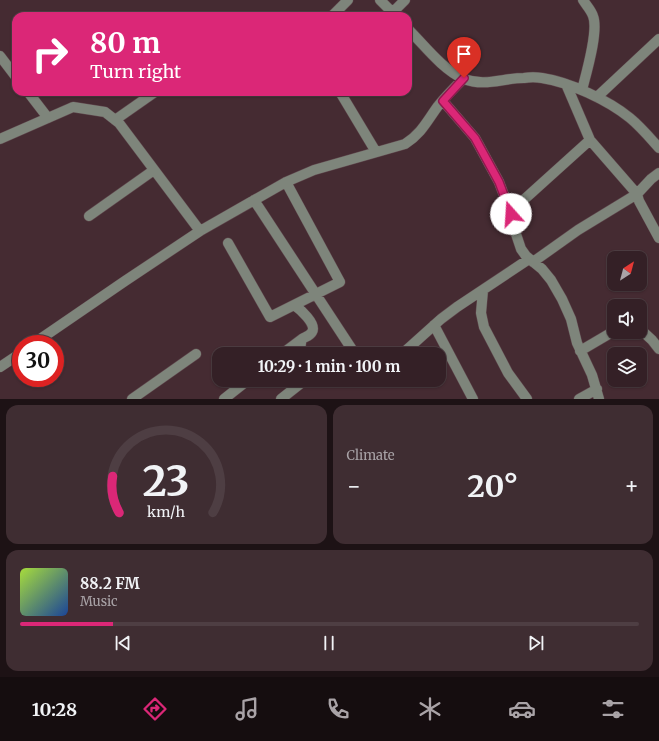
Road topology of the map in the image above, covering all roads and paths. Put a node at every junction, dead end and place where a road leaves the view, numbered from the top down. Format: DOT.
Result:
graph roads {
  1 [pos="348,0"];
  2 [pos="380,0"];
  3 [pos="405,0"];
  4 [pos="583,0"];
  5 [pos="336,12"];
  6 [pos="392,12"];
  7 [pos="396,12"];
  8 [pos="412,33"];
  9 [pos="659,39"];
  10 [pos="0,56"];
  11 [pos="12,72"];
  12 [pos="464,78"];
  13 [pos="566,84"];
  14 [pos="582,90"];
  15 [pos="31,96"];
  16 [pos="149,96"];
  17 [pos="342,96"];
  18 [pos="597,98"];
  19 [pos="443,101"];
  20 [pos="48,118"];
  21 [pos="115,120"];
  22 [pos="0,139"];
  23 [pos="590,140"];
  24 [pos="659,148"];
  25 [pos="376,152"];
  26 [pos="154,170"];
  27 [pos="659,173"];
  28 [pos="286,182"];
  29 [pos="637,194"];
  30 [pos="254,200"];
  31 [pos="511,214"];
  32 [pos="89,216"];
  33 [pos="200,231"];
  34 [pos="659,238"];
  35 [pos="228,243"];
  36 [pos="531,260"];
  37 [pos="483,290"];
  38 [pos="316,294"];
  39 [pos="294,305"];
  40 [pos="434,326"];
  41 [pos="46,335"];
  42 [pos="607,335"];
  43 [pos="647,335"];
  44 [pos="302,339"];
  45 [pos="291,347"];
  46 [pos="300,347"];
  47 [pos="350,347"];
  48 [pos="410,347"];
  49 [pos="659,349"];
  50 [pos="580,351"];
  51 [pos="196,354"];
  52 [pos="12,358"];
  53 [pos="0,367"];
  54 [pos="239,387"];
  55 [pos="296,387"];
  56 [pos="598,394"];
  57 [pos="132,399"];
  58 [pos="224,399"];
  59 [pos="280,399"];
  60 [pos="473,399"];
  61 [pos="527,399"];
  62 [pos="579,399"];
  1 -- 5 [label="street"];
  2 -- 6 [label="street"];
  3 -- 7 [label="street"];
  4 -- 14 [label="street"];
  8 -- 12 [label="street"];
  9 -- 18 [label="street"];
  10 -- 11 [label="street"];
  12 -- 13 [label="street"];
  12 -- 19 [label="street"];
  13 -- 14 [label="street"];
  13 -- 23 [label="street"];
  14 -- 18 [label="street"];
  15 -- 20 [label="street"];
  16 -- 21 [label="street"];
  17 -- 25 [label="street"];
  18 -- 24 [label="street"];
  19 -- 25 [label="street"];
  19 -- 31 [label="street"];
  20 -- 21 [label="street"];
  20 -- 22 [label="street"];
  21 -- 26 [label="street"];
  23 -- 29 [label="street"];
  23 -- 31 [label="street"];
  25 -- 28 [label="street"];
  26 -- 32 [label="street"];
  26 -- 33 [label="street"];
  27 -- 29 [label="street"];
  28 -- 30 [label="street"];
  28 -- 38 [label="street"];
  29 -- 34 [label="street"];
  29 -- 36 [label="street"];
  30 -- 33 [label="street"];
  30 -- 38 [label="street"];
  31 -- 36 [label="street"];
  33 -- 41 [label="street"];
  35 -- 39 [label="street"];
  36 -- 37 [label="street"];
  36 -- 50 [label="street"];
  37 -- 40 [label="street"];
  37 -- 61 [label="street"];
  38 -- 39 [label="street"];
  38 -- 47 [label="street"];
  39 -- 44 [label="street"];
  40 -- 48 [label="street"];
  40 -- 60 [label="street"];
  42 -- 50 [label="street"];
  43 -- 49 [label="street"];
  44 -- 45 [label="street"];
  44 -- 46 [label="street"];
  50 -- 56 [label="street"];
  51 -- 57 [label="street"];
  52 -- 53 [label="street"];
  54 -- 58 [label="street"];
  55 -- 59 [label="street"];
  56 -- 62 [label="street"];
}
